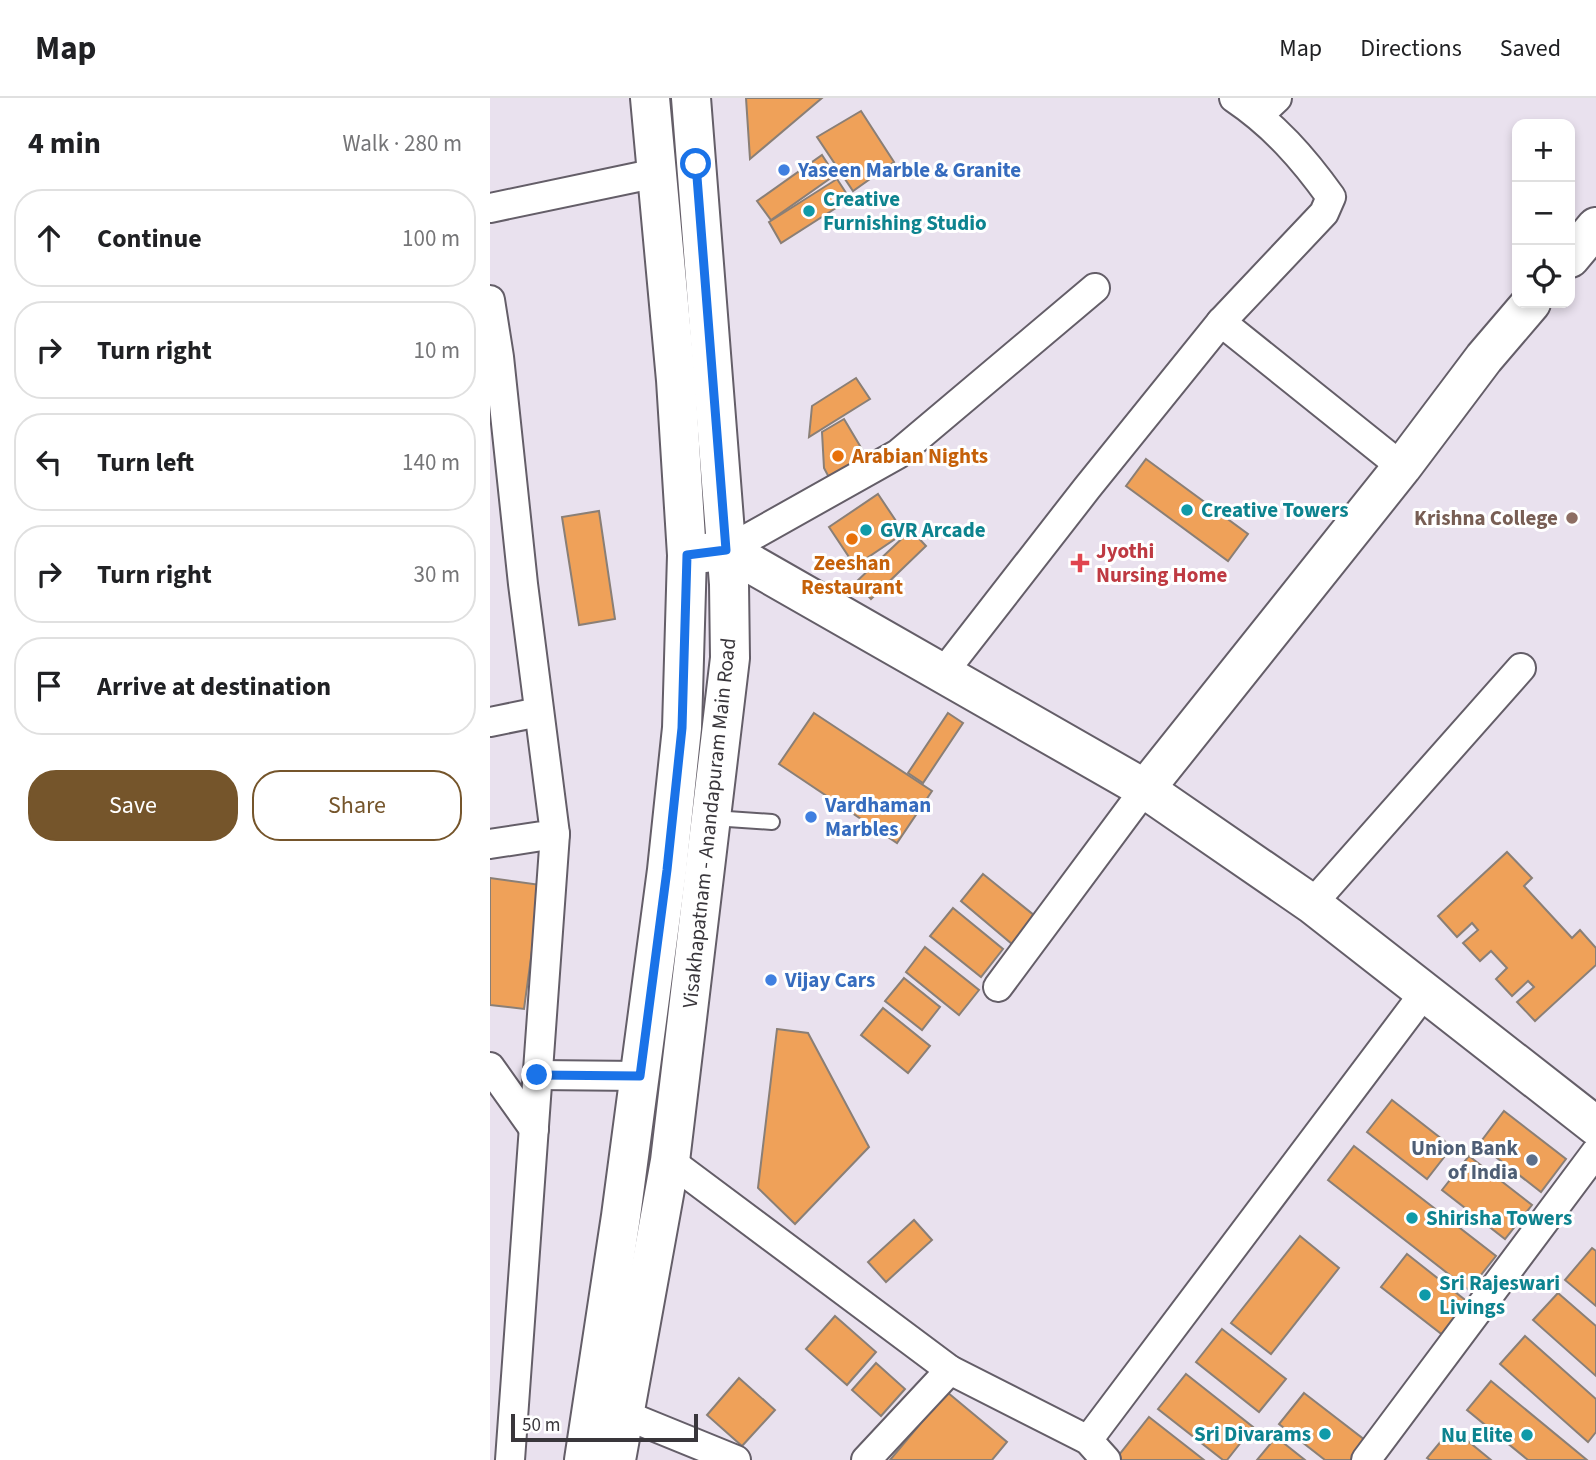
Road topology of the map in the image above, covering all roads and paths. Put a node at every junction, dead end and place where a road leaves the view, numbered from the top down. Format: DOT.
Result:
graph roads {
  1 [pos="650,98"];
  2 [pos="691,98"];
  3 [pos="1234,98"];
  4 [pos="1268,107"];
  5 [pos="657,173"];
  6 [pos="490,208"];
  7 [pos="1596,228"];
  8 [pos="1575,252"];
  9 [pos="1095,288"];
  10 [pos="490,300"];
  11 [pos="1527,308"];
  12 [pos="1221,322"];
  13 [pos="495,358"];
  14 [pos="1402,467"];
  15 [pos="726,550"];
  16 [pos="687,555"];
  17 [pos="1521,668"];
  18 [pos="943,673"];
  19 [pos="539,712"];
  20 [pos="490,722"];
  21 [pos="1145,789"];
  22 [pos="711,818"];
  23 [pos="772,822"];
  24 [pos="555,834"];
  25 [pos="490,844"];
  26 [pos="1312,904"];
  27 [pos="998,988"];
  28 [pos="1426,992"];
  29 [pos="490,1068"];
  30 [pos="537,1075"];
  31 [pos="640,1076"];
  32 [pos="1596,1126"];
  33 [pos="534,1129"];
  34 [pos="1596,1152"];
  35 [pos="670,1161"];
  36 [pos="950,1370"];
  37 [pos="623,1414"];
  38 [pos="1096,1450"];
  39 [pos="510,1460"];
  40 [pos="584,1460"];
  41 [pos="615,1460"];
  42 [pos="736,1460"];
  43 [pos="866,1460"];
  44 [pos="1366,1460"];
  1 -- 5 [label="main road, Visakhapatnam - Anandapuram Main Road"];
  2 -- 15 [label="main road, Visakhapatnam - Anandapuram Main Road"];
  3 -- 4 [label="street"];
  4 -- 12 [label="street"];
  5 -- 6 [label="street"];
  5 -- 16 [label="main road, Visakhapatnam - Anandapuram Main Road"];
  7 -- 8 [label="main road"];
  9 -- 15 [label="street"];
  10 -- 13 [label="street"];
  11 -- 14 [label="main road"];
  12 -- 14 [label="street"];
  12 -- 18 [label="street"];
  13 -- 19 [label="street"];
  14 -- 21 [label="main road"];
  15 -- 16 [label="main road"];
  15 -- 18 [label="main road"];
  15 -- 22 [label="main road, Visakhapatnam - Anandapuram Main Road"];
  16 -- 31 [label="main road, Visakhapatnam - Anandapuram Main Road"];
  17 -- 26 [label="street"];
  18 -- 21 [label="main road"];
  19 -- 20 [label="street"];
  19 -- 24 [label="street"];
  21 -- 26 [label="main road"];
  21 -- 27 [label="street"];
  22 -- 23 [label="lane"];
  22 -- 35 [label="main road, Visakhapatnam - Anandapuram Main Road"];
  24 -- 25 [label="street"];
  24 -- 30 [label="street"];
  26 -- 28 [label="main road"];
  28 -- 32 [label="main road"];
  28 -- 38 [label="street"];
  29 -- 33 [label="street"];
  30 -- 31 [label="street"];
  30 -- 33 [label="street"];
  31 -- 40 [label="main road, Visakhapatnam - Anandapuram Main Road"];
  33 -- 39 [label="street"];
  34 -- 44 [label="street"];
  35 -- 36 [label="street"];
  35 -- 37 [label="main road, Visakhapatnam - Anandapuram Main Road"];
  36 -- 38 [label="street"];
  36 -- 43 [label="street"];
  37 -- 41 [label="main road, Visakhapatnam - Anandapuram Main Road"];
  37 -- 42 [label="street"];
}
